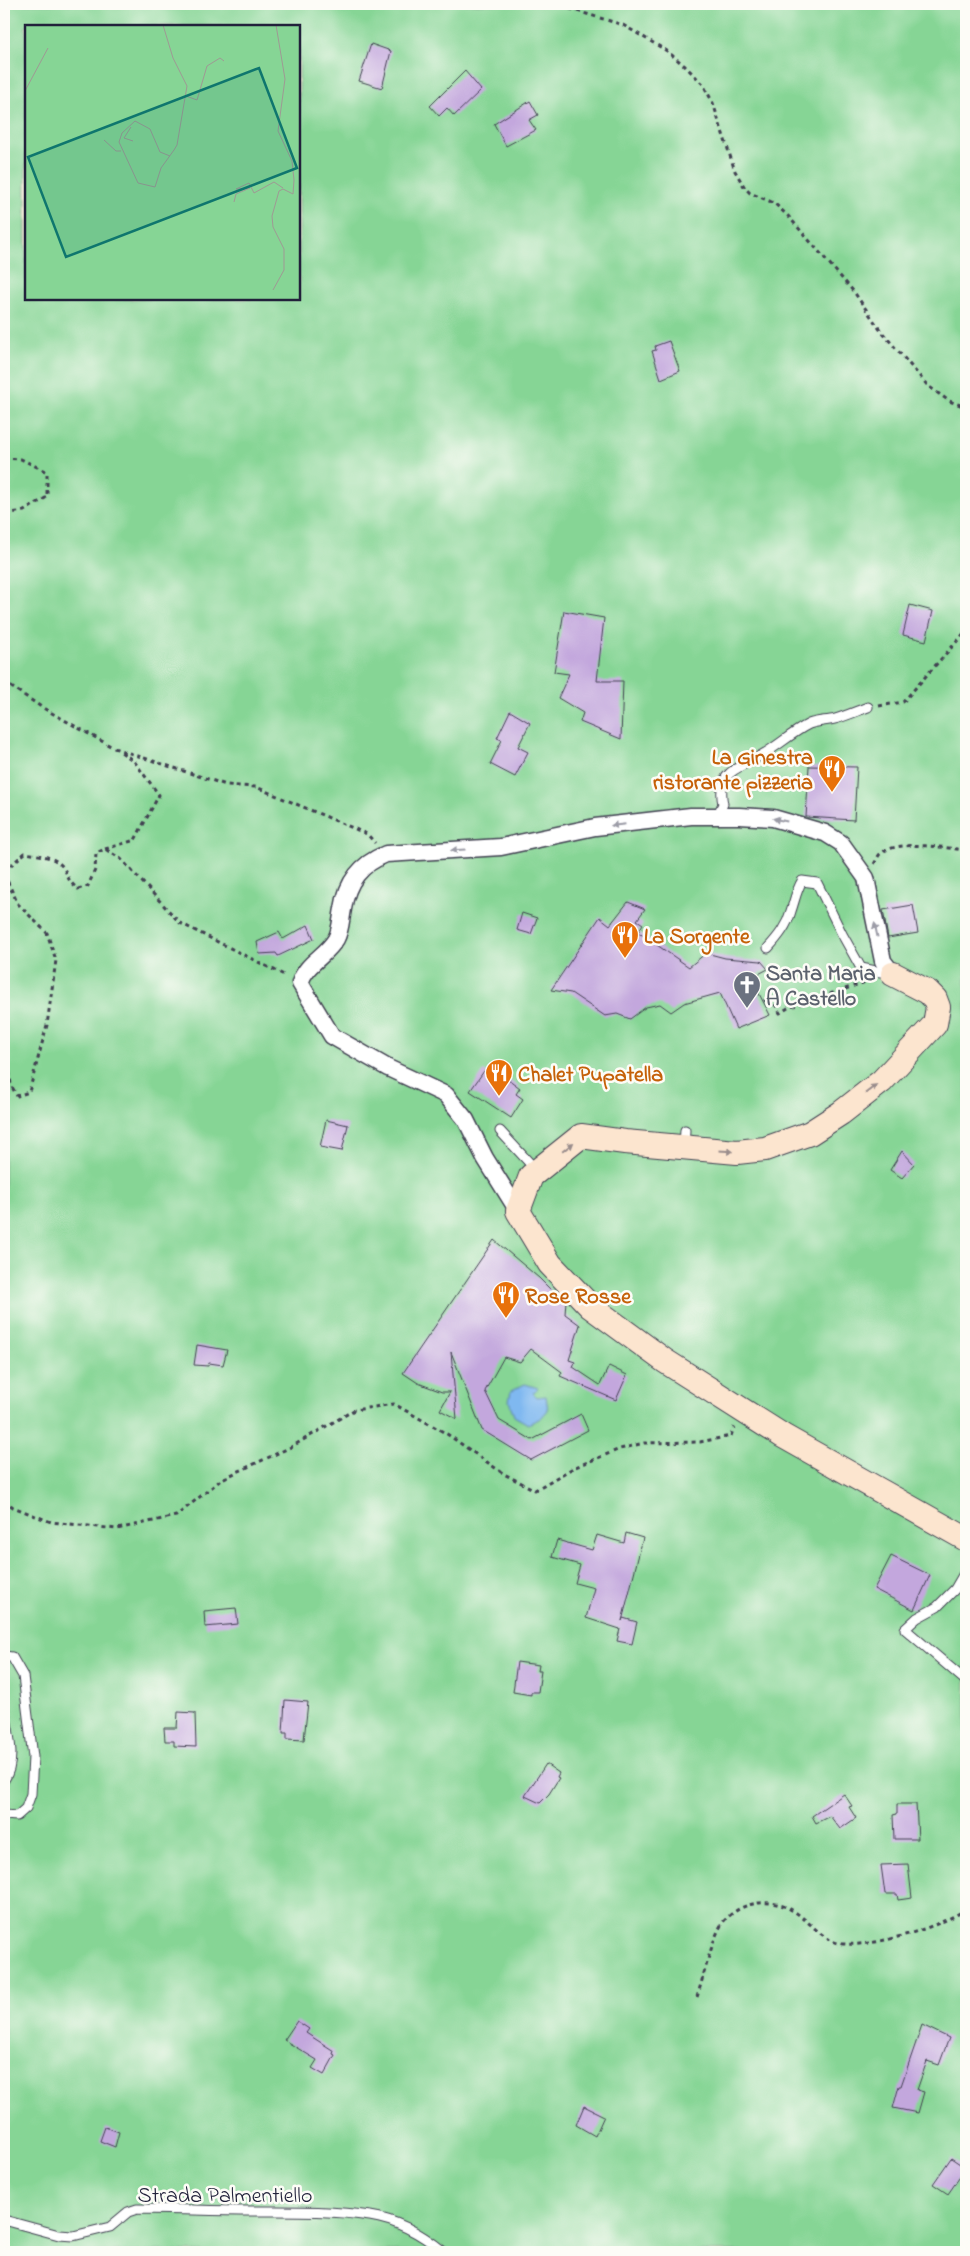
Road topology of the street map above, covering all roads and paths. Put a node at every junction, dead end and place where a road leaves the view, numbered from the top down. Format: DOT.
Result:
graph roads {
  1 [pos="554,4"];
  2 [pos="966,407"];
  3 [pos="4,458"];
  4 [pos="4,514"];
  5 [pos="966,631"];
  6 [pos="4,682"];
  7 [pos="868,707"];
  8 [pos="114,748"];
  9 [pos="717,816"];
  10 [pos="105,849"];
  11 [pos="966,850"];
  12 [pos="386,854"];
  13 [pos="4,873"];
  14 [pos="866,878"];
  15 [pos="768,948"];
  16 [pos="883,977"];
  17 [pos="300,983"];
  18 [pos="764,1001"];
  19 [pos="4,1039"];
  20 [pos="500,1131"];
  21 [pos="537,1171"];
  22 [pos="518,1210"];
  23 [pos="730,1403"];
  24 [pos="4,1500"];
  25 [pos="966,1539"];
  26 [pos="966,1570"];
  27 [pos="4,1656"];
  28 [pos="966,1681"];
  29 [pos="4,1706"];
  30 [pos="4,1780"];
  31 [pos="4,1816"];
  32 [pos="966,1909"];
  33 [pos="698,1996"];
  34 [pos="4,2220"];
  35 [pos="444,2252"];
  1 -- 2 [label="path"];
  3 -- 4 [label="path"];
  5 -- 7 [label="path"];
  6 -- 8 [label="path"];
  7 -- 9 [label="lane"];
  8 -- 10 [label="path"];
  8 -- 12 [label="path"];
  9 -- 12 [label="street, one-way"];
  14 -- 9 [label="street, one-way"];
  10 -- 13 [label="path"];
  10 -- 17 [label="path"];
  11 -- 14 [label="path"];
  12 -- 17 [label="street"];
  13 -- 19 [label="path"];
  16 -- 14 [label="street, one-way"];
  15 -- 16 [label="lane"];
  16 -- 18 [label="path"];
  21 -- 16 [label="street, one-way"];
  17 -- 22 [label="street"];
  20 -- 21 [label="lane"];
  21 -- 22 [label="street"];
  22 -- 23 [label="street"];
  23 -- 24 [label="path"];
  23 -- 25 [label="street"];
  26 -- 28 [label="lane"];
  27 -- 31 [label="lane"];
  29 -- 30 [label="lane"];
  32 -- 33 [label="path"];
  34 -- 35 [label="lane, Strada Palmentiello"];
}
